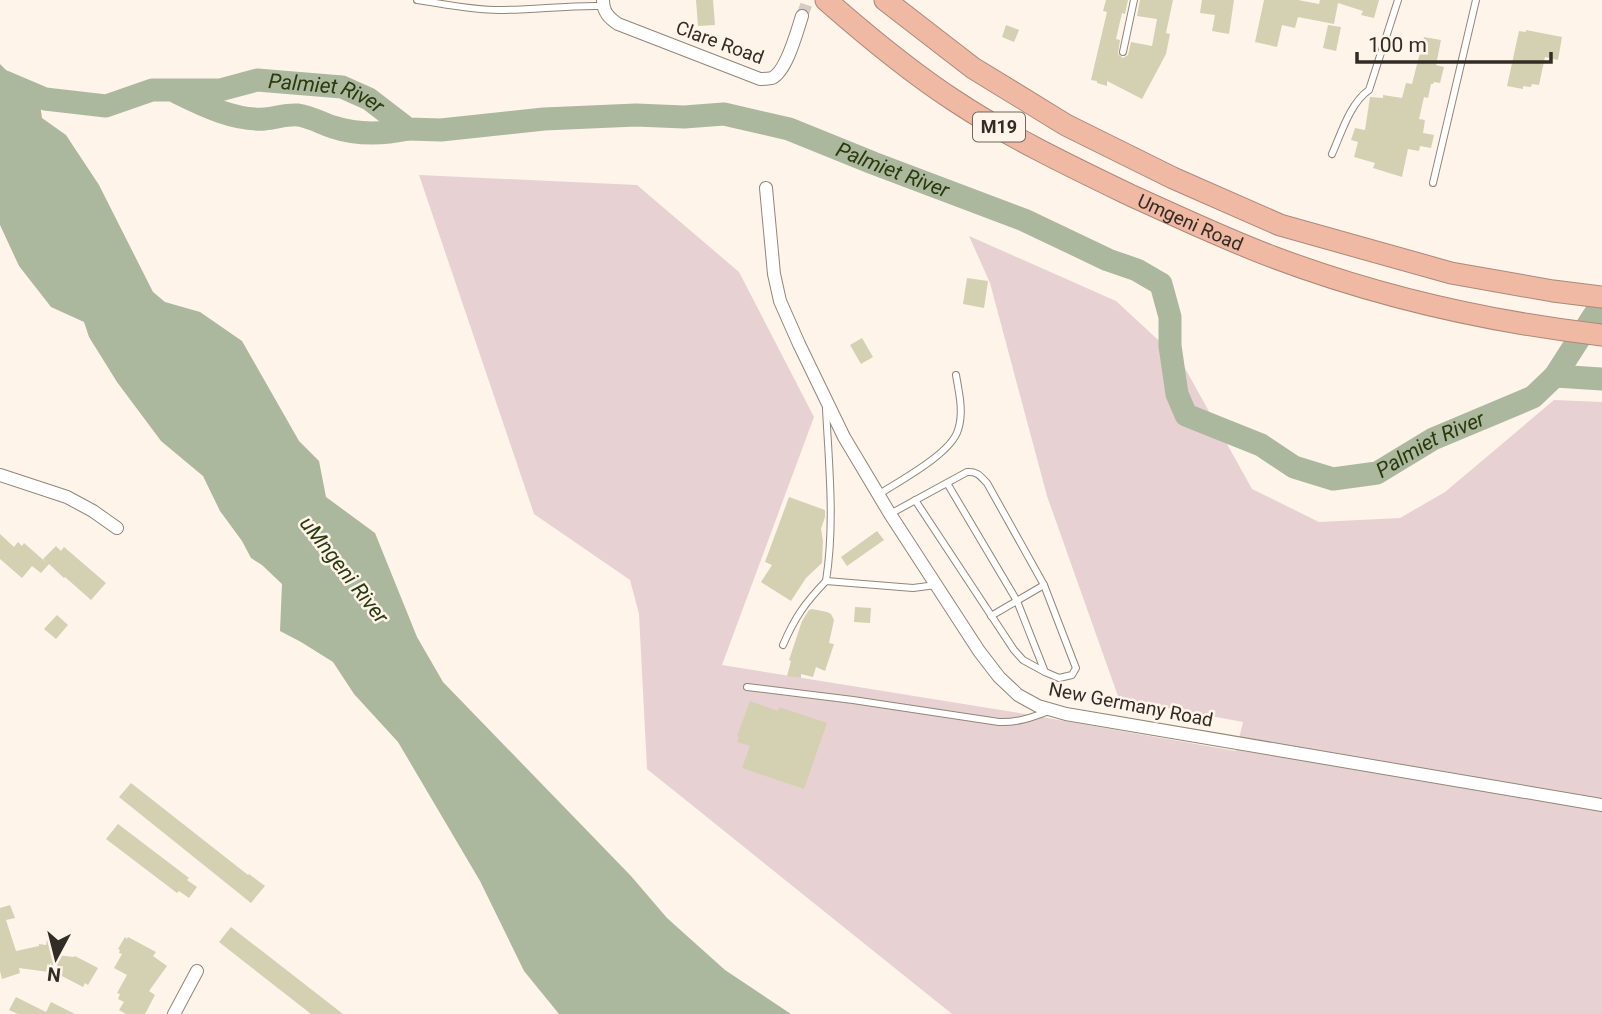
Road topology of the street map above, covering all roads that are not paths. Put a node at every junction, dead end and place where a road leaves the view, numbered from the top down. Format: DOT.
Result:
graph roads {
  1 [pos="417,0"];
  2 [pos="885,0"];
  3 [pos="1134,0"];
  4 [pos="1398,0"];
  5 [pos="1476,0"];
  6 [pos="603,3"];
  7 [pos="825,3"];
  8 [pos="802,16"];
  9 [pos="1123,52"];
  10 [pos="1332,154"];
  11 [pos="1433,183"];
  12 [pos="766,188"];
  13 [pos="1371,251"];
  14 [pos="1360,286"];
  15 [pos="1602,297"];
  16 [pos="1602,335"];
  17 [pos="957,375"];
  18 [pos="826,399"];
  19 [pos="0,475"];
  20 [pos="947,483"];
  21 [pos="877,495"];
  22 [pos="915,500"];
  23 [pos="890,514"];
  24 [pos="117,528"];
  25 [pos="826,581"];
  26 [pos="1044,585"];
  27 [pos="936,586"];
  28 [pos="1017,601"];
  29 [pos="991,615"];
  30 [pos="783,645"];
  31 [pos="1045,672"];
  32 [pos="747,687"];
  33 [pos="1051,710"];
  34 [pos="1602,805"];
  35 [pos="197,971"];
  36 [pos="174,1014"];
  1 -- 6 [label="lane"];
  2 -- 13 [label="highway, Umgeni Road / M19"];
  3 -- 9 [label="lane"];
  4 -- 10 [label="lane"];
  5 -- 11 [label="lane"];
  6 -- 8 [label="street, Clare Road"];
  7 -- 14 [label="highway, Umgeni Road / M19"];
  12 -- 18 [label="street, New Germany Road"];
  13 -- 14 [label="highway"];
  13 -- 15 [label="highway, Umgeni Road / M19"];
  14 -- 16 [label="highway, Umgeni Road / M19"];
  17 -- 21 [label="lane"];
  18 -- 21 [label="street, New Germany Road"];
  18 -- 25 [label="lane"];
  19 -- 24 [label="street"];
  20 -- 22 [label="lane"];
  20 -- 26 [label="lane"];
  20 -- 28 [label="lane"];
  21 -- 23 [label="street, New Germany Road"];
  22 -- 23 [label="lane"];
  22 -- 29 [label="lane"];
  23 -- 27 [label="street, New Germany Road"];
  25 -- 27 [label="lane"];
  25 -- 30 [label="lane"];
  26 -- 28 [label="lane"];
  26 -- 31 [label="lane"];
  27 -- 33 [label="street, New Germany Road"];
  28 -- 29 [label="lane"];
  28 -- 31 [label="lane"];
  29 -- 31 [label="lane"];
  32 -- 33 [label="lane"];
  33 -- 34 [label="street, New Germany Road"];
  35 -- 36 [label="street"];
}
